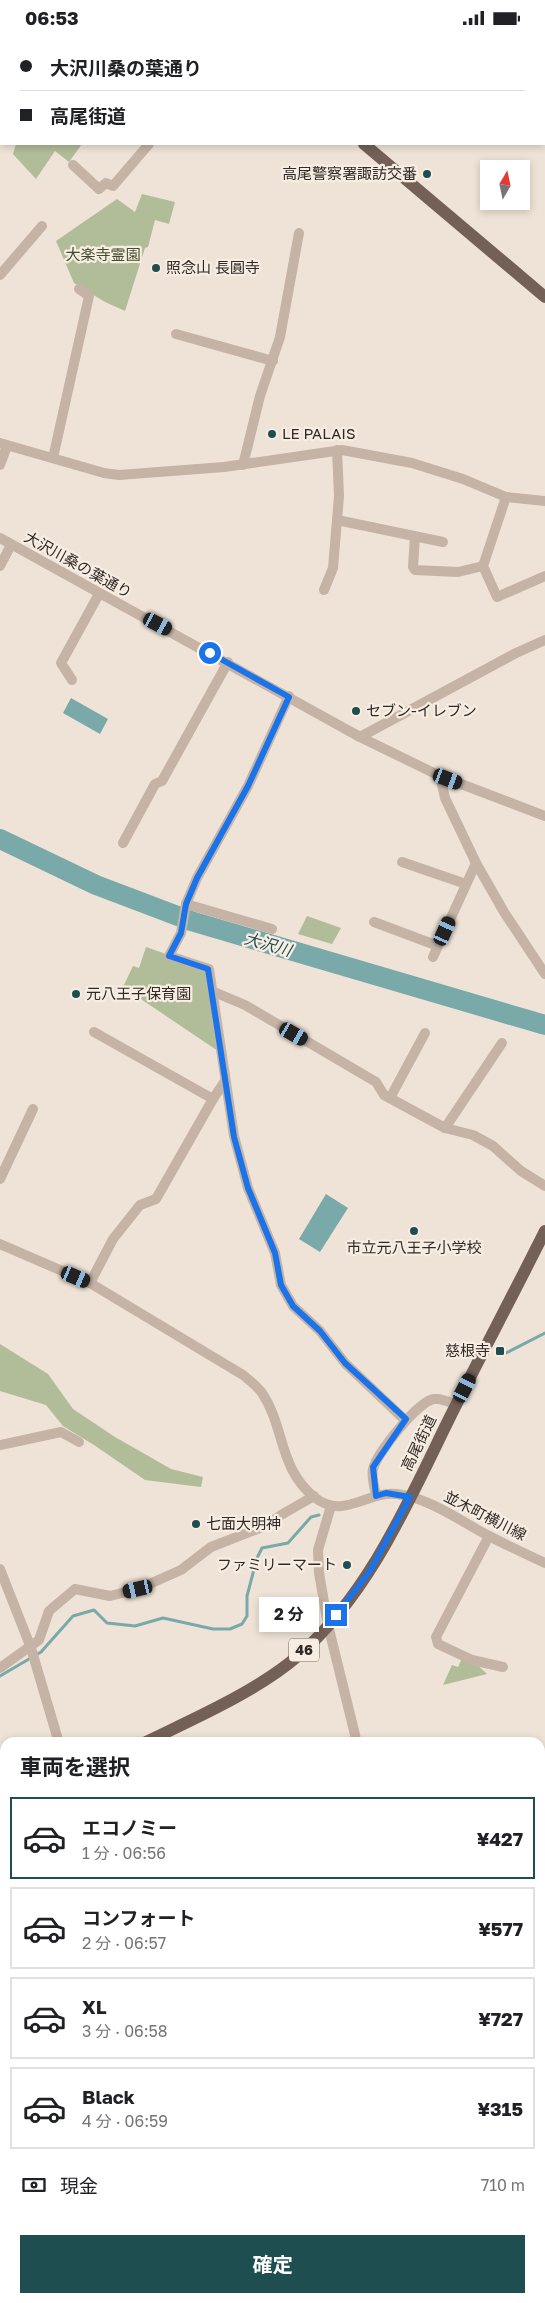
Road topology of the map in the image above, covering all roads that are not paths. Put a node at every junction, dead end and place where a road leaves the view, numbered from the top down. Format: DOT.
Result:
graph roads {
  1 [pos="149,145"];
  2 [pos="365,145"];
  3 [pos="73,165"];
  4 [pos="42,227"];
  5 [pos="299,233"];
  6 [pos="0,275"];
  7 [pos="79,289"];
  8 [pos="545,297"];
  9 [pos="176,334"];
  10 [pos="273,361"];
  11 [pos="4,445"];
  12 [pos="338,450"];
  13 [pos="53,458"];
  14 [pos="0,465"];
  15 [pos="243,465"];
  16 [pos="506,497"];
  17 [pos="544,503"];
  18 [pos="337,520"];
  19 [pos="415,537"];
  20 [pos="0,538"];
  21 [pos="443,542"];
  22 [pos="10,545"];
  23 [pos="483,565"];
  24 [pos="0,566"];
  25 [pos="545,576"];
  26 [pos="324,590"];
  27 [pos="99,594"];
  28 [pos="545,639"];
  29 [pos="228,662"];
  30 [pos="72,680"];
  31 [pos="289,697"];
  32 [pos="360,737"];
  33 [pos="440,776"];
  34 [pos="545,815"];
  35 [pos="123,843"];
  36 [pos="402,862"];
  37 [pos="476,863"];
  38 [pos="466,885"];
  39 [pos="185,906"];
  40 [pos="374,922"];
  41 [pos="272,929"];
  42 [pos="438,946"];
  43 [pos="433,957"];
  44 [pos="545,974"];
  45 [pos="214,992"];
  46 [pos="94,1032"];
  47 [pos="425,1033"];
  48 [pos="502,1043"];
  49 [pos="226,1081"];
  50 [pos="390,1098"];
  51 [pos="213,1099"];
  52 [pos="33,1109"];
  53 [pos="445,1128"];
  54 [pos="0,1179"];
  55 [pos="545,1186"];
  56 [pos="545,1231"];
  57 [pos="0,1244"];
  58 [pos="90,1283"];
  59 [pos="456,1405"];
  60 [pos="406,1419"];
  61 [pos="79,1442"];
  62 [pos="0,1445"];
  63 [pos="314,1496"];
  64 [pos="376,1496"];
  65 [pos="410,1497"];
  66 [pos="331,1506"];
  67 [pos="489,1536"];
  68 [pos="545,1563"];
  69 [pos="0,1569"];
  70 [pos="328,1625"];
  71 [pos="31,1649"];
  72 [pos="503,1667"];
  73 [pos="0,1668"];
  74 [pos="57,1737"];
  75 [pos="156,1737"];
  76 [pos="356,1737"];
  1 -- 3 [label="street"];
  2 -- 8 [label="main road"];
  4 -- 6 [label="street"];
  5 -- 10 [label="street"];
  7 -- 13 [label="street"];
  9 -- 10 [label="street"];
  10 -- 15 [label="street"];
  11 -- 13 [label="street"];
  11 -- 14 [label="street"];
  12 -- 15 [label="street"];
  12 -- 16 [label="street"];
  12 -- 18 [label="street"];
  13 -- 15 [label="street"];
  16 -- 17 [label="street"];
  16 -- 23 [label="street"];
  18 -- 19 [label="street"];
  18 -- 26 [label="street"];
  19 -- 21 [label="street"];
  19 -- 23 [label="street"];
  20 -- 22 [label="street, 大沢川桑の葉通り"];
  22 -- 24 [label="street"];
  22 -- 27 [label="street, 大沢川桑の葉通り"];
  23 -- 25 [label="street"];
  27 -- 29 [label="street, 大沢川桑の葉通り"];
  27 -- 30 [label="street"];
  28 -- 32 [label="street"];
  29 -- 31 [label="street, 大沢川桑の葉通り"];
  29 -- 35 [label="street"];
  31 -- 32 [label="street, 大沢川桑の葉通り"];
  31 -- 39 [label="street"];
  32 -- 33 [label="street, 大沢川桑の葉通り"];
  33 -- 34 [label="street, 大沢川桑の葉通り"];
  33 -- 37 [label="street"];
  36 -- 38 [label="street"];
  37 -- 38 [label="street"];
  37 -- 44 [label="street"];
  38 -- 42 [label="street"];
  39 -- 41 [label="street"];
  39 -- 45 [label="street"];
  40 -- 42 [label="street"];
  42 -- 43 [label="street"];
  45 -- 49 [label="street"];
  45 -- 50 [label="street"];
  46 -- 51 [label="street"];
  47 -- 50 [label="street"];
  48 -- 53 [label="street"];
  49 -- 51 [label="street"];
  49 -- 60 [label="street"];
  50 -- 53 [label="street"];
  51 -- 58 [label="street"];
  52 -- 54 [label="street"];
  53 -- 55 [label="street"];
  56 -- 59 [label="main road, 高尾街道 / 46"];
  57 -- 58 [label="street"];
  58 -- 63 [label="street"];
  59 -- 60 [label="street"];
  59 -- 65 [label="main road, 高尾街道 / 46"];
  60 -- 64 [label="street"];
  61 -- 62 [label="street"];
  63 -- 66 [label="street"];
  63 -- 71 [label="street"];
  64 -- 65 [label="street, 並木町横川線"];
  64 -- 66 [label="street, 並木町横川線"];
  65 -- 67 [label="street, 並木町横川線"];
  65 -- 70 [label="main road, 高尾街道 / 46"];
  66 -- 70 [label="street"];
  67 -- 68 [label="street, 並木町横川線"];
  67 -- 72 [label="street"];
  69 -- 71 [label="street"];
  70 -- 75 [label="main road, 高尾街道 / 46"];
  70 -- 76 [label="street"];
  71 -- 73 [label="street"];
  71 -- 74 [label="street"];
}
